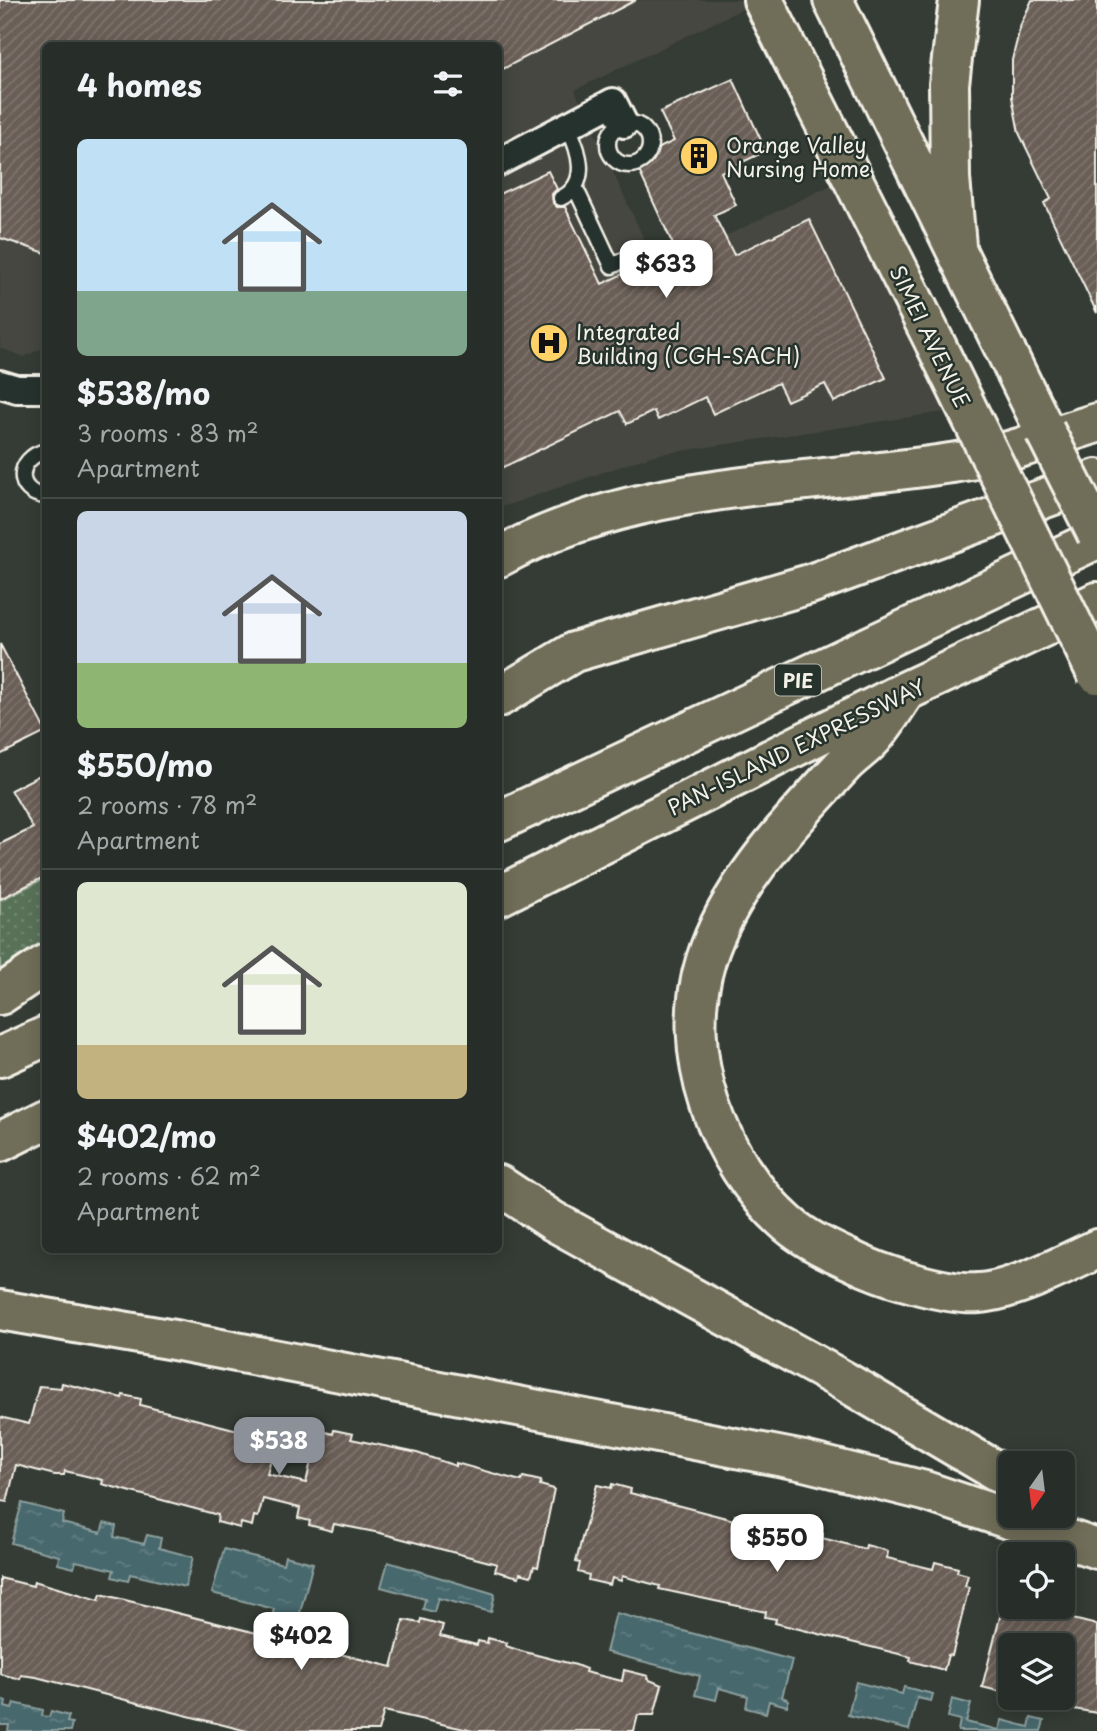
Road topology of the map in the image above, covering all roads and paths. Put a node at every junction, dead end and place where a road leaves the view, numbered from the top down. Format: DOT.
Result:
graph roads {
  1 [pos="763,0"];
  2 [pos="833,0"];
  3 [pos="959,0"];
  4 [pos="624,124"];
  5 [pos="568,127"];
  6 [pos="502,160"];
  7 [pos="575,187"];
  8 [pos="561,198"];
  9 [pos="956,246"];
  10 [pos="640,252"];
  11 [pos="0,384"];
  12 [pos="42,389"];
  13 [pos="1097,424"];
  14 [pos="42,453"];
  15 [pos="1097,479"];
  16 [pos="42,496"];
  17 [pos="1097,534"];
  18 [pos="1097,539"];
  19 [pos="502,554"];
  20 [pos="1097,602"];
  21 [pos="1097,674"];
  22 [pos="906,691"];
  23 [pos="502,694"];
  24 [pos="502,820"];
  25 [pos="502,894"];
  26 [pos="42,967"];
  27 [pos="0,995"];
  28 [pos="42,1038"];
  29 [pos="0,1057"];
  30 [pos="42,1121"];
  31 [pos="0,1142"];
  32 [pos="502,1187"];
  33 [pos="1097,1249"];
  34 [pos="0,1310"];
  35 [pos="998,1472"];
  36 [pos="1075,1517"];
  37 [pos="1097,1530"];
  38 [pos="1097,1549"];
  1 -- 21 [label="main road, SIMEI AVENUE, bridge"];
  2 -- 9 [label="main road"];
  3 -- 9 [label="main road"];
  4 -- 5 [label="street"];
  5 -- 6 [label="street"];
  5 -- 7 [label="lane"];
  7 -- 8 [label="lane"];
  7 -- 10 [label="lane"];
  9 -- 17 [label="main road, bridge"];
  11 -- 12 [label="street"];
  13 -- 19 [label="main road"];
  14 -- 16 [label="lane"];
  15 -- 23 [label="main road"];
  18 -- 24 [label="main road, PIE"];
  20 -- 22 [label="main road, PAN-ISLAND EXPRESSWAY"];
  22 -- 25 [label="main road, PAN-ISLAND EXPRESSWAY"];
  22 -- 33 [label="main road"];
  26 -- 27 [label="main road"];
  28 -- 29 [label="main road"];
  30 -- 31 [label="main road"];
  32 -- 35 [label="main road"];
  34 -- 38 [label="main road"];
  36 -- 37 [label="main road"];
}
